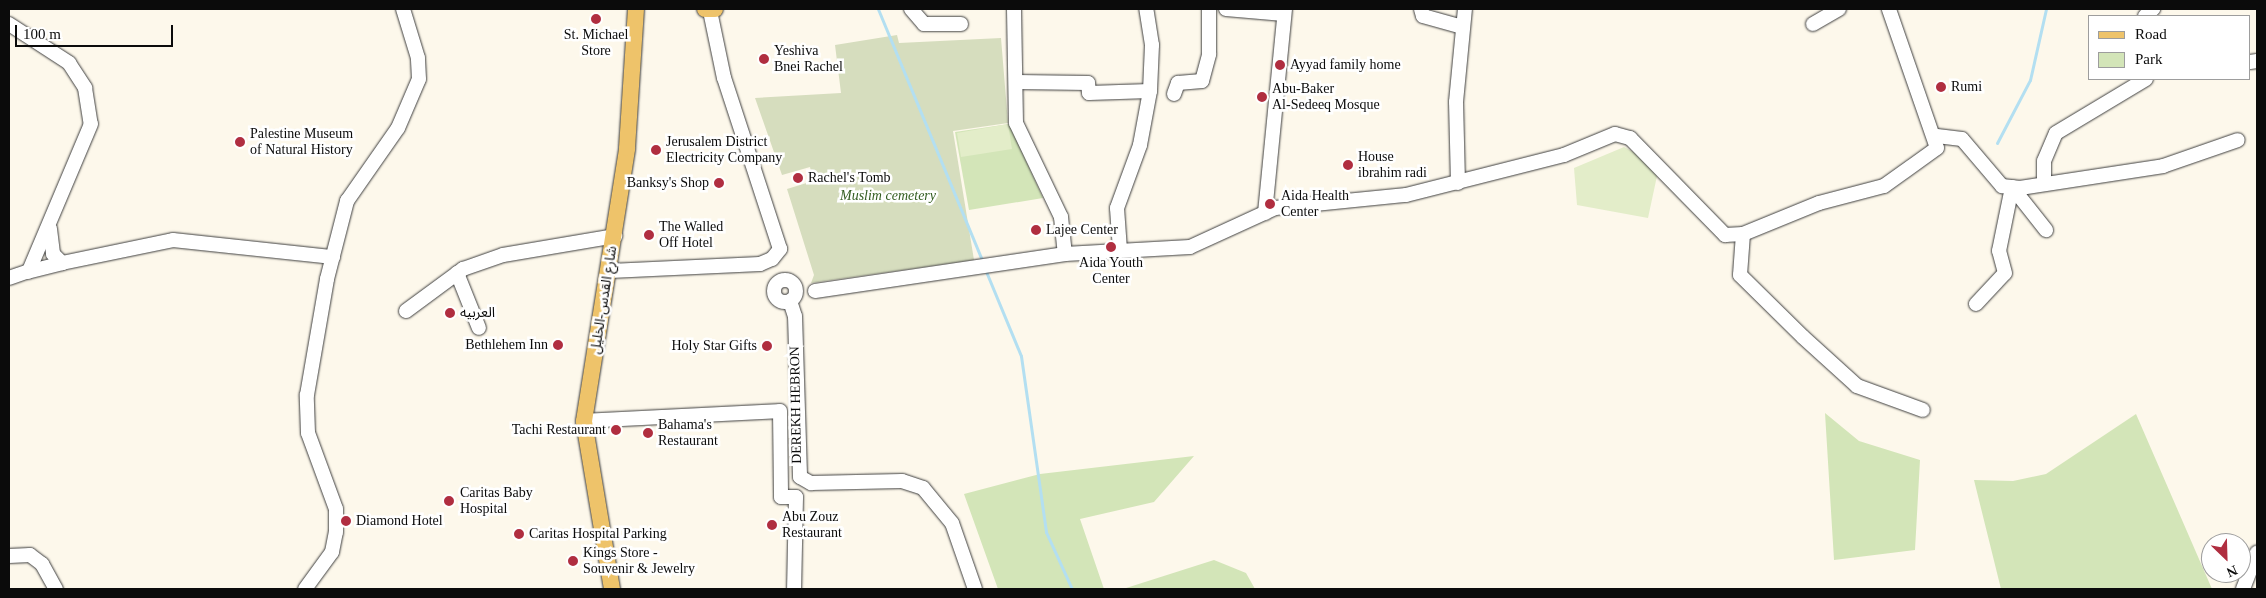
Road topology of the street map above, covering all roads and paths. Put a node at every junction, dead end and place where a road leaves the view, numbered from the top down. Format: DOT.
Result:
graph roads {
  1 [pos="403,9"];
  2 [pos="636,9"];
  3 [pos="911,9"];
  4 [pos="1014,9"];
  5 [pos="1146,9"];
  6 [pos="1208,9"];
  7 [pos="1226,9"];
  8 [pos="1421,9"];
  9 [pos="1465,9"];
  10 [pos="1839,9"];
  11 [pos="1889,9"];
  12 [pos="710,10"];
  13 [pos="1243,10"];
  14 [pos="1284,11"];
  15 [pos="9,24"];
  16 [pos="961,24"];
  17 [pos="1814,24"];
  18 [pos="1463,27"];
  19 [pos="2144,80"];
  20 [pos="1017,82"];
  21 [pos="1150,91"];
  22 [pos="1174,94"];
  23 [pos="1936,136"];
  24 [pos="2238,140"];
  25 [pos="1458,183"];
  26 [pos="2044,184"];
  27 [pos="2012,187"];
  28 [pos="1265,213"];
  29 [pos="50,229"];
  30 [pos="2046,230"];
  31 [pos="1743,234"];
  32 [pos="615,236"];
  33 [pos="1120,250"];
  34 [pos="1065,254"];
  35 [pos="333,257"];
  36 [pos="62,263"];
  37 [pos="610,271"];
  38 [pos="27,272"];
  39 [pos="457,273"];
  40 [pos="9,278"];
  41 [pos="815,291"];
  42 [pos="790,301"];
  43 [pos="1976,304"];
  44 [pos="406,311"];
  45 [pos="479,328"];
  46 [pos="1923,410"];
  47 [pos="584,421"];
  48 [pos="2257,553"];
  49 [pos="9,556"];
  50 [pos="56,589"];
  51 [pos="306,589"];
  52 [pos="612,589"];
  53 [pos="794,589"];
  54 [pos="975,589"];
  55 [pos="2243,589"];
  1 -- 35 [label="street"];
  2 -- 32 [label="main road, شارع القدس-الخليل"];
  3 -- 16 [label="street"];
  4 -- 20 [label="street"];
  5 -- 21 [label="street"];
  6 -- 22 [label="street"];
  7 -- 13 [label="street"];
  8 -- 18 [label="street"];
  9 -- 18 [label="street"];
  10 -- 17 [label="street"];
  11 -- 23 [label="street"];
  12 -- 37 [label="street"];
  13 -- 14 [label="street"];
  14 -- 28 [label="street"];
  15 -- 29 [label="street"];
  18 -- 25 [label="street"];
  19 -- 26 [label="street"];
  20 -- 21 [label="street"];
  20 -- 34 [label="street"];
  21 -- 33 [label="street"];
  23 -- 27 [label="street"];
  23 -- 31 [label="street"];
  24 -- 26 [label="street"];
  25 -- 28 [label="street"];
  25 -- 31 [label="street"];
  26 -- 27 [label="street"];
  27 -- 30 [label="street"];
  27 -- 43 [label="street"];
  28 -- 33 [label="street"];
  29 -- 36 [label="street"];
  29 -- 38 [label="street"];
  31 -- 46 [label="street"];
  32 -- 37 [label="main road, شارع القدس-الخليل"];
  32 -- 39 [label="street"];
  33 -- 34 [label="street"];
  34 -- 41 [label="street"];
  35 -- 36 [label="street"];
  35 -- 51 [label="street"];
  36 -- 38 [label="street"];
  37 -- 47 [label="main road, شارع القدس-الخليل"];
  38 -- 40 [label="street"];
  39 -- 44 [label="street"];
  39 -- 45 [label="street"];
  42 -- 54 [label="street, DEREKH HEBRON"];
  47 -- 52 [label="main road, شارع القدس-الخليل"];
  47 -- 53 [label="street"];
  48 -- 55 [label="street"];
  49 -- 50 [label="street"];
}
